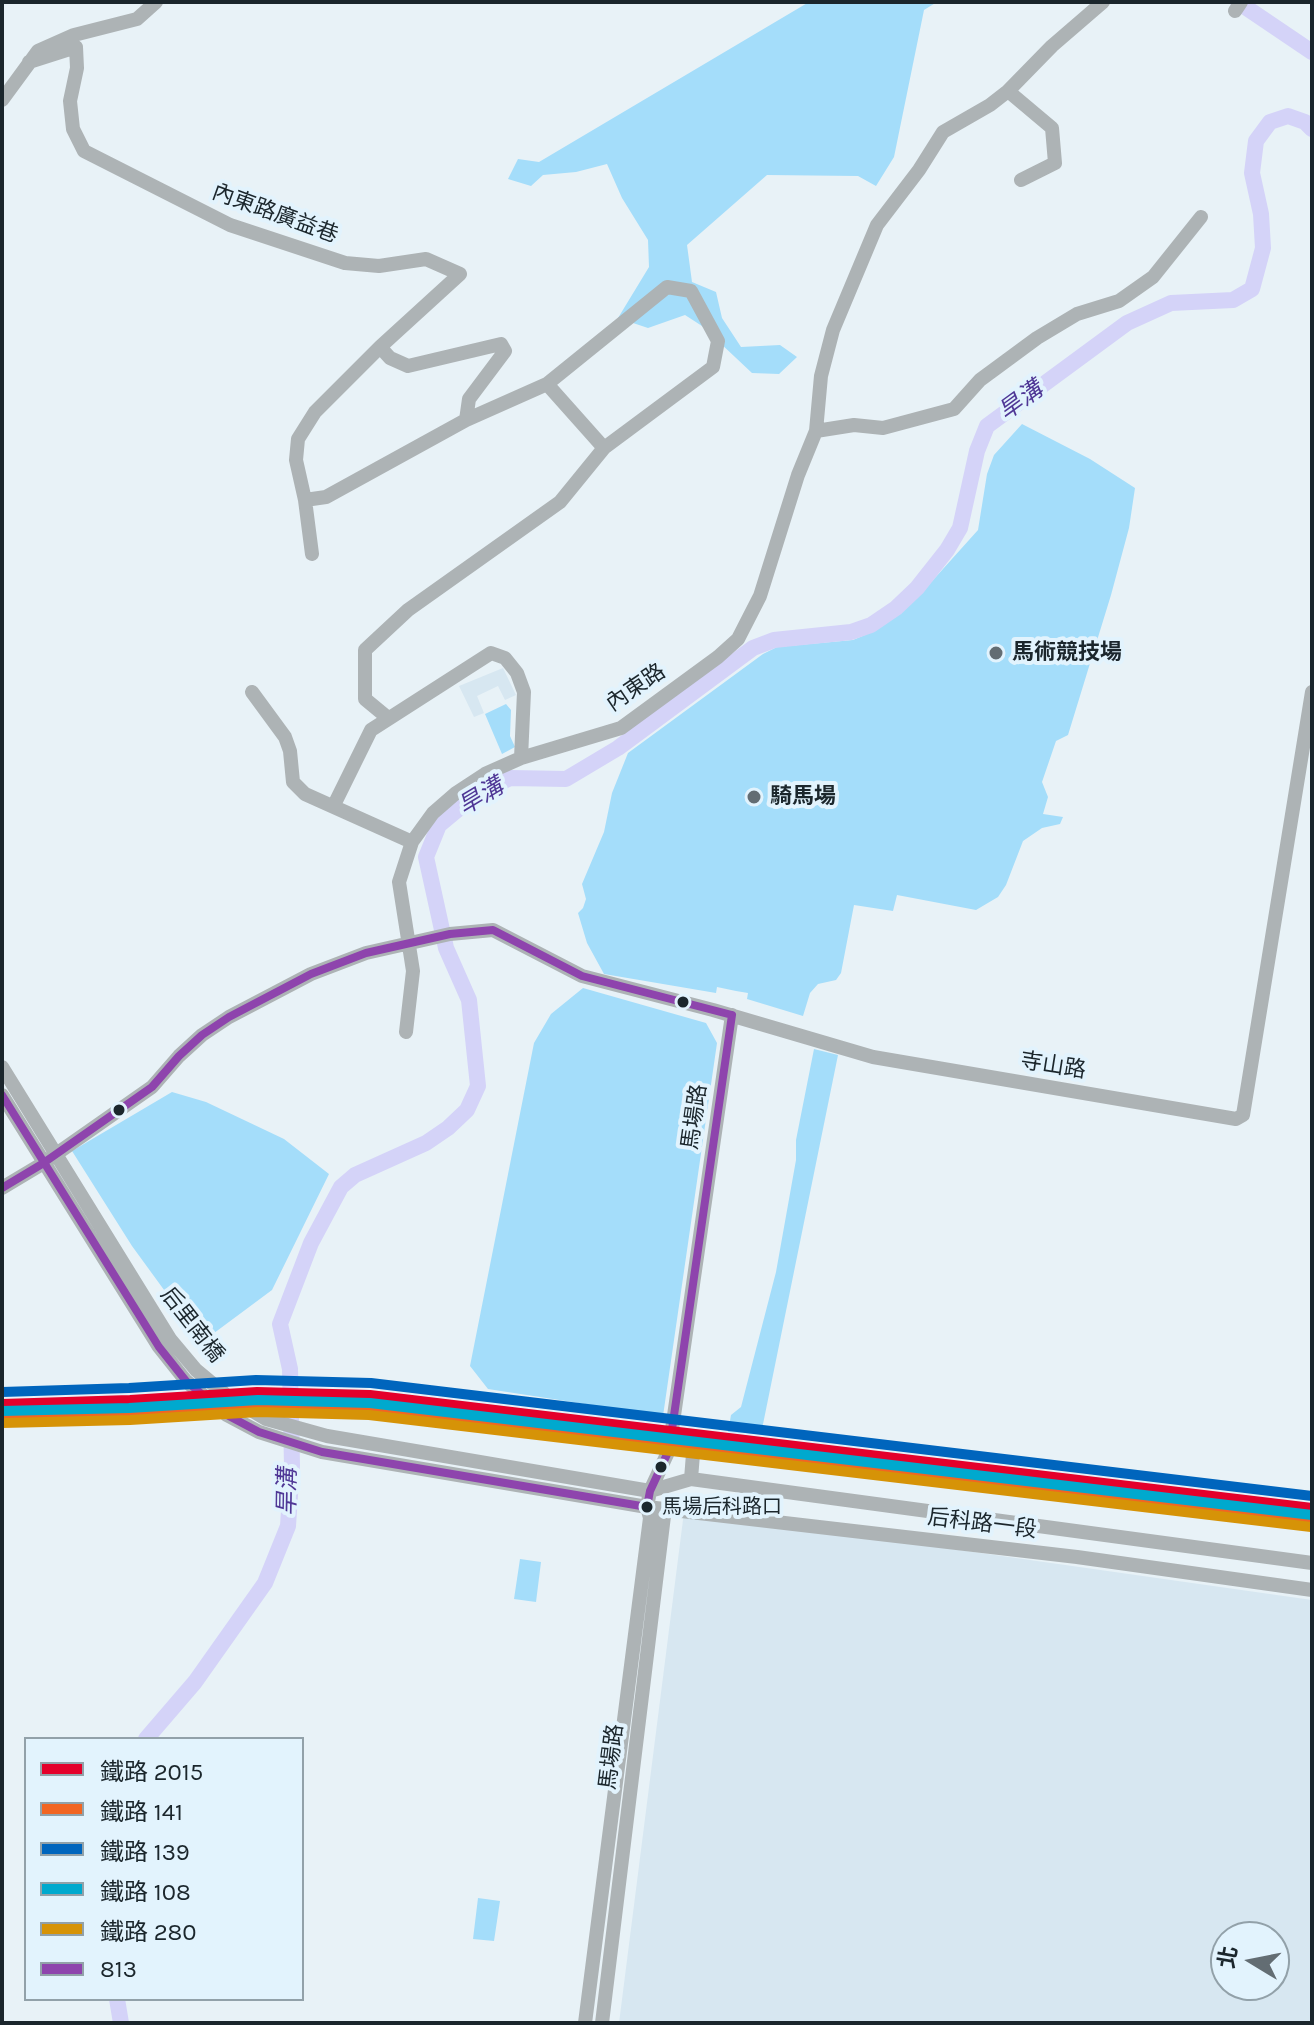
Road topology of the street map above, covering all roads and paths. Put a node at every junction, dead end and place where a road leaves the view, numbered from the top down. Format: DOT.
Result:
graph roads {
  1 [pos="156,2"];
  2 [pos="1103,2"];
  3 [pos="29,62"];
  4 [pos="1008,91"];
  5 [pos="2,100"];
  6 [pos="1021,180"];
  7 [pos="1201,217"];
  8 [pos="380,347"];
  9 [pos="547,384"];
  10 [pos="466,420"];
  11 [pos="816,431"];
  12 [pos="604,448"];
  13 [pos="305,500"];
  14 [pos="312,554"];
  15 [pos="252,692"];
  16 [pos="1312,692"];
  17 [pos="388,718"];
  18 [pos="521,758"];
  19 [pos="334,805"];
  20 [pos="412,842"];
  21 [pos="407,944"];
  22 [pos="732,1015"];
  23 [pos="406,1032"];
  24 [pos="2,1067"];
  25 [pos="2,1095"];
  26 [pos="2,1188"];
  27 [pos="693,1454"];
  28 [pos="691,1479"];
  29 [pos="650,1491"];
  30 [pos="647,1507"];
  31 [pos="1312,1563"];
  32 [pos="1312,1590"];
  33 [pos="585,2023"];
  34 [pos="602,2023"];
  1 -- 3 [label="street"];
  2 -- 4 [label="street, 內東路"];
  3 -- 5 [label="street"];
  3 -- 8 [label="street, 內東路廣益巷"];
  4 -- 6 [label="street"];
  4 -- 11 [label="street, 內東路"];
  7 -- 11 [label="street"];
  8 -- 10 [label="street"];
  8 -- 13 [label="street, 內東路廣益巷"];
  9 -- 10 [label="street"];
  9 -- 12 [label="street"];
  9 -- 12 [label="street"];
  10 -- 13 [label="street"];
  11 -- 18 [label="street, 內東路"];
  12 -- 17 [label="street"];
  13 -- 14 [label="street, 內東路廣益巷"];
  15 -- 19 [label="street"];
  16 -- 22 [label="street, 寺山路"];
  17 -- 18 [label="street"];
  17 -- 19 [label="street"];
  18 -- 20 [label="street, 內東路"];
  19 -- 20 [label="street"];
  20 -- 21 [label="street, 內東路"];
  21 -- 22 [label="street, 寺山路"];
  21 -- 23 [label="street, 內東路"];
  21 -- 26 [label="street"];
  22 -- 29 [label="street, 馬場路"];
  24 -- 29 [label="street, 后里南橋, bridge"];
  25 -- 30 [label="street, 后里南橋, bridge"];
  27 -- 28 [label="street"];
  28 -- 29 [label="street, 后科路一段"];
  28 -- 31 [label="street, 后科路一段"];
  29 -- 30 [label="street, 馬場路"];
  30 -- 32 [label="street, 后科路一段"];
  30 -- 33 [label="street, 馬場路"];
  30 -- 34 [label="street, 馬場路"];
}
